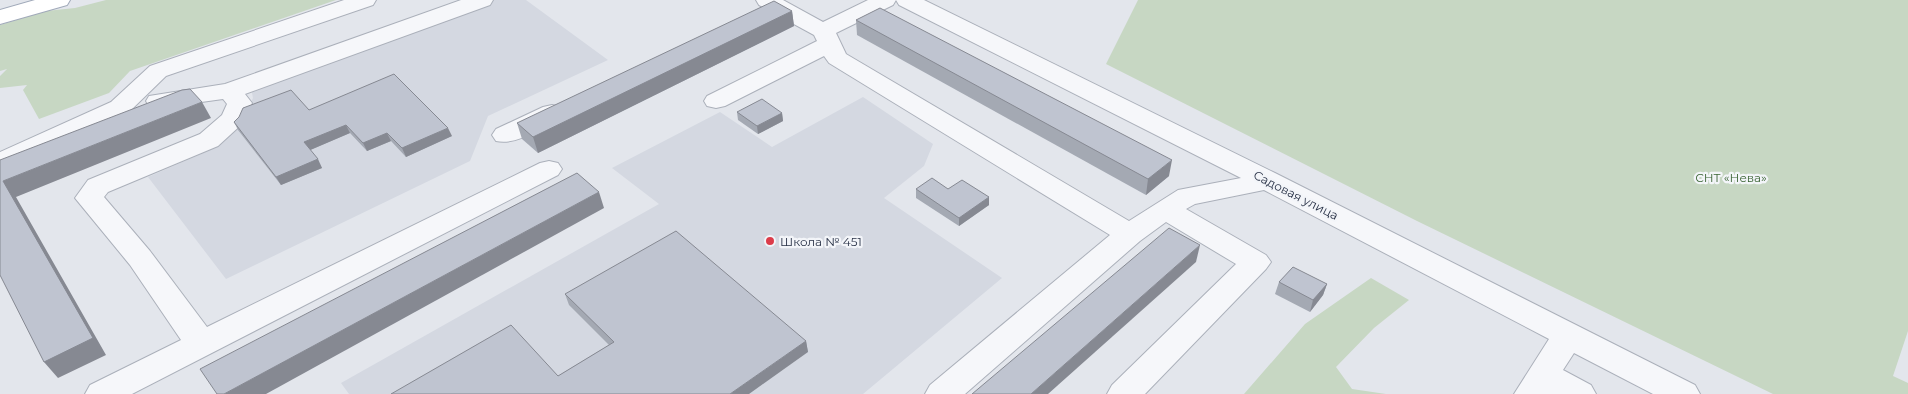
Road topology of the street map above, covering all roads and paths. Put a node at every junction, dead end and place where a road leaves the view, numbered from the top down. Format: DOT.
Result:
graph roads {
  1 [pos="59,0"];
  2 [pos="365,0"];
  3 [pos="482,0"];
  4 [pos="885,0"];
  5 [pos="907,0"];
  6 [pos="772,3"];
  7 [pos="0,18"];
  8 [pos="750,18"];
  9 [pos="827,38"];
  10 [pos="229,91"];
  11 [pos="575,101"];
  12 [pos="716,101"];
  13 [pos="120,107"];
  14 [pos="505,135"];
  15 [pos="0,162"];
  16 [pos="549,169"];
  17 [pos="1265,179"];
  18 [pos="1165,208"];
  19 [pos="1130,234"];
  20 [pos="1569,335"];
  21 [pos="201,344"];
  22 [pos="1537,384"];
  23 [pos="102,394"];
  24 [pos="942,394"];
  25 [pos="1124,394"];
  26 [pos="1579,394"];
  27 [pos="1683,394"];
  1 -- 7 [label="main road"];
  2 -- 13 [label="street"];
  3 -- 10 [label="street"];
  4 -- 9 [label="street"];
  5 -- 17 [label="street, Садовая улица"];
  6 -- 8 [label="street"];
  6 -- 9 [label="street"];
  9 -- 12 [label="street"];
  9 -- 19 [label="street"];
  10 -- 13 [label="street"];
  10 -- 21 [label="street"];
  11 -- 14 [label="street"];
  13 -- 15 [label="street"];
  16 -- 21 [label="street"];
  17 -- 18 [label="street"];
  17 -- 20 [label="street, Садовая улица"];
  18 -- 19 [label="street"];
  18 -- 25 [label="street"];
  19 -- 24 [label="street"];
  20 -- 22 [label="street"];
  20 -- 27 [label="street, Садовая улица"];
  21 -- 23 [label="street"];
  22 -- 26 [label="street"];
}
